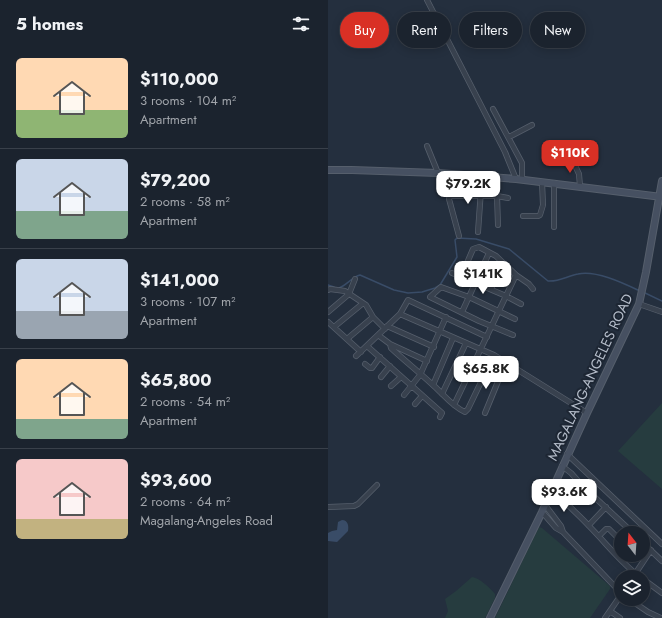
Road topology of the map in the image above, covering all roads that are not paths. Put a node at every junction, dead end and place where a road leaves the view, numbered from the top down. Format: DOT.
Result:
graph roads {
  1 [pos="427,0"];
  2 [pos="493,109"];
  3 [pos="532,125"];
  4 [pos="509,138"];
  5 [pos="427,146"];
  6 [pos="572,159"];
  7 [pos="328,170"];
  8 [pos="438,173"];
  9 [pos="482,176"];
  10 [pos="519,179"];
  11 [pos="662,181"];
  12 [pos="542,182"];
  13 [pos="554,183"];
  14 [pos="580,186"];
  15 [pos="450,188"];
  16 [pos="450,196"];
  17 [pos="497,196"];
  18 [pos="481,197"];
  19 [pos="660,197"];
  20 [pos="508,198"];
  21 [pos="523,216"];
  22 [pos="498,226"];
  23 [pos="554,227"];
  24 [pos="478,232"];
  25 [pos="459,236"];
  26 [pos="489,253"];
  27 [pos="502,264"];
  28 [pos="452,273"];
  29 [pos="516,275"];
  30 [pos="461,277"];
  31 [pos="356,279"];
  32 [pos="476,283"];
  33 [pos="491,289"];
  34 [pos="533,289"];
  35 [pos="328,290"];
  36 [pos="349,294"];
  37 [pos="506,296"];
  38 [pos="469,298"];
  39 [pos="362,304"];
  40 [pos="521,304"];
  41 [pos="639,304"];
  42 [pos="499,311"];
  43 [pos="328,312"];
  44 [pos="462,312"];
  45 [pos="662,312"];
  46 [pos="400,314"];
  47 [pos="373,317"];
  48 [pos="446,317"];
  49 [pos="515,318"];
  50 [pos="328,322"];
  51 [pos="492,326"];
  52 [pos="334,327"];
  53 [pos="386,328"];
  54 [pos="441,332"];
  55 [pos="513,335"];
  56 [pos="378,336"];
  57 [pos="487,337"];
  58 [pos="453,338"];
  59 [pos="347,339"];
  60 [pos="466,343"];
  61 [pos="390,344"];
  62 [pos="367,346"];
  63 [pos="434,347"];
  64 [pos="480,350"];
  65 [pos="361,352"];
  66 [pos="494,355"];
  67 [pos="356,356"];
  68 [pos="380,357"];
  69 [pos="428,361"];
  70 [pos="506,362"];
  71 [pos="366,364"];
  72 [pos="390,366"];
  73 [pos="420,375"];
  74 [pos="381,377"];
  75 [pos="401,377"];
  76 [pos="433,385"];
  77 [pos="391,386"];
  78 [pos="412,387"];
  79 [pos="404,394"];
  80 [pos="442,394"];
  81 [pos="422,396"];
  82 [pos="415,404"];
  83 [pos="432,405"];
  84 [pos="454,405"];
  85 [pos="428,410"];
  86 [pos="587,412"];
  87 [pos="485,413"];
  88 [pos="440,417"];
  89 [pos="567,454"];
  90 [pos="562,466"];
  91 [pos="377,484"];
  92 [pos="552,487"];
  93 [pos="544,505"];
  94 [pos="328,507"];
  95 [pos="606,507"];
  96 [pos="542,512"];
  97 [pos="552,514"];
  98 [pos="548,519"];
  99 [pos="589,525"];
  100 [pos="626,526"];
  101 [pos="563,532"];
  102 [pos="614,534"];
  103 [pos="599,536"];
  104 [pos="662,544"];
  105 [pos="650,550"];
  106 [pos="614,553"];
  107 [pos="662,561"];
  108 [pos="623,562"];
  109 [pos="630,570"];
  110 [pos="650,584"];
  111 [pos="614,587"];
  112 [pos="662,592"];
  113 [pos="614,605"];
  114 [pos="639,606"];
  115 [pos="610,611"];
  116 [pos="490,618"];
  117 [pos="605,618"];
  118 [pos="620,618"];
  119 [pos="661,618"];
  1 -- 10 [label="street"];
  2 -- 4 [label="street"];
  3 -- 4 [label="street"];
  4 -- 10 [label="street"];
  5 -- 8 [label="street"];
  6 -- 14 [label="street"];
  7 -- 8 [label="main road"];
  8 -- 9 [label="main road"];
  9 -- 10 [label="main road"];
  9 -- 18 [label="street"];
  10 -- 12 [label="main road"];
  11 -- 19 [label="main road, MAGALANG-ANGELES ROAD"];
  12 -- 13 [label="main road"];
  12 -- 21 [label="street"];
  13 -- 14 [label="main road"];
  13 -- 23 [label="street"];
  14 -- 19 [label="main road"];
  15 -- 16 [label="street"];
  16 -- 18 [label="street"];
  16 -- 25 [label="street"];
  17 -- 18 [label="street"];
  17 -- 20 [label="street"];
  17 -- 22 [label="street"];
  18 -- 24 [label="street"];
  19 -- 41 [label="main road, MAGALANG-ANGELES ROAD"];
  26 -- 27 [label="street"];
  26 -- 30 [label="street"];
  26 -- 32 [label="street"];
  27 -- 29 [label="street"];
  27 -- 33 [label="street"];
  28 -- 30 [label="street"];
  29 -- 34 [label="street"];
  29 -- 37 [label="street"];
  30 -- 32 [label="street"];
  31 -- 36 [label="street"];
  32 -- 33 [label="street"];
  32 -- 38 [label="street"];
  33 -- 37 [label="street"];
  35 -- 36 [label="street"];
  36 -- 39 [label="street"];
  36 -- 43 [label="street"];
  37 -- 40 [label="street"];
  37 -- 42 [label="street"];
  38 -- 42 [label="street"];
  38 -- 44 [label="street"];
  38 -- 44 [label="street"];
  39 -- 47 [label="street"];
  39 -- 52 [label="street"];
  41 -- 45 [label="street"];
  41 -- 86 [label="main road, MAGALANG-ANGELES ROAD"];
  42 -- 49 [label="street"];
  42 -- 51 [label="street"];
  44 -- 51 [label="street"];
  46 -- 48 [label="street"];
  46 -- 53 [label="street"];
  46 -- 54 [label="street"];
  47 -- 53 [label="street"];
  47 -- 59 [label="street"];
  48 -- 54 [label="street"];
  48 -- 57 [label="street"];
  50 -- 52 [label="street"];
  51 -- 55 [label="street"];
  51 -- 57 [label="street"];
  52 -- 59 [label="street"];
  53 -- 56 [label="street"];
  53 -- 63 [label="street"];
  54 -- 58 [label="street"];
  54 -- 63 [label="street"];
  56 -- 61 [label="street"];
  56 -- 62 [label="street"];
  57 -- 64 [label="street"];
  58 -- 60 [label="street"];
  58 -- 76 [label="street"];
  59 -- 65 [label="street"];
  60 -- 64 [label="street"];
  60 -- 80 [label="street"];
  61 -- 69 [label="street"];
  61 -- 73 [label="street"];
  62 -- 65 [label="street"];
  62 -- 68 [label="street"];
  63 -- 69 [label="street"];
  64 -- 66 [label="street"];
  64 -- 84 [label="street"];
  65 -- 67 [label="street"];
  66 -- 70 [label="street"];
  66 -- 84 [label="street"];
  68 -- 71 [label="street"];
  68 -- 72 [label="street"];
  69 -- 73 [label="street"];
  70 -- 86 [label="street"];
  70 -- 87 [label="street"];
  72 -- 74 [label="street"];
  72 -- 75 [label="street"];
  73 -- 76 [label="street"];
  73 -- 78 [label="street"];
  75 -- 77 [label="street"];
  75 -- 78 [label="street"];
  76 -- 80 [label="street"];
  78 -- 79 [label="street"];
  78 -- 81 [label="street"];
  80 -- 84 [label="street"];
  81 -- 82 [label="street"];
  81 -- 83 [label="street"];
  83 -- 85 [label="street"];
  83 -- 88 [label="street"];
  86 -- 89 [label="main road, MAGALANG-ANGELES ROAD"];
  89 -- 90 [label="main road, MAGALANG-ANGELES ROAD"];
  89 -- 104 [label="street"];
  90 -- 92 [label="main road, MAGALANG-ANGELES ROAD"];
  90 -- 95 [label="street"];
  91 -- 94 [label="street"];
  92 -- 93 [label="main road, MAGALANG-ANGELES ROAD"];
  92 -- 99 [label="street"];
  93 -- 96 [label="main road, MAGALANG-ANGELES ROAD"];
  93 -- 97 [label="street"];
  95 -- 99 [label="street"];
  95 -- 100 [label="street"];
  96 -- 98 [label="street"];
  96 -- 116 [label="main road, MAGALANG-ANGELES ROAD"];
  97 -- 98 [label="street"];
  97 -- 101 [label="street"];
  98 -- 101 [label="street"];
  99 -- 103 [label="street"];
  101 -- 111 [label="street"];
  102 -- 103 [label="street"];
  103 -- 106 [label="street"];
  105 -- 107 [label="street"];
  108 -- 109 [label="street"];
  110 -- 112 [label="street"];
  113 -- 115 [label="street"];
  114 -- 119 [label="street"];
  115 -- 117 [label="street"];
  115 -- 118 [label="street"];
}
